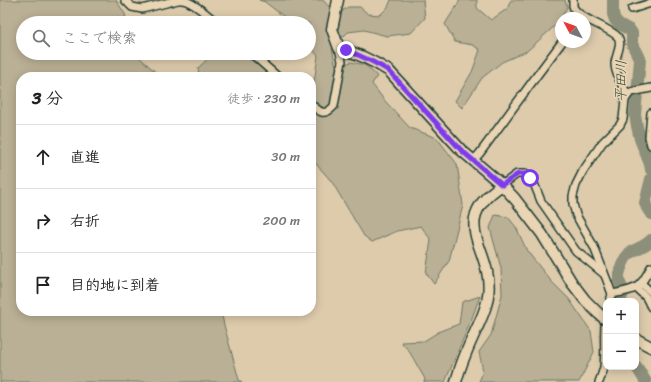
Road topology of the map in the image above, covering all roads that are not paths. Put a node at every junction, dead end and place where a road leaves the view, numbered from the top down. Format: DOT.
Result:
graph roads {
  1 [pos="125,0"];
  2 [pos="179,0"];
  3 [pos="338,0"];
  4 [pos="573,0"];
  5 [pos="651,3"];
  6 [pos="632,9"];
  7 [pos="577,12"];
  8 [pos="208,16"];
  9 [pos="591,21"];
  10 [pos="339,48"];
  11 [pos="558,48"];
  12 [pos="259,60"];
  13 [pos="272,72"];
  14 [pos="651,88"];
  15 [pos="631,93"];
  16 [pos="316,108"];
  17 [pos="651,113"];
  18 [pos="651,145"];
  19 [pos="473,161"];
  20 [pos="502,185"];
  21 [pos="651,267"];
  22 [pos="604,274"];
  23 [pos="639,286"];
  24 [pos="651,292"];
  25 [pos="611,298"];
  26 [pos="651,307"];
  27 [pos="602,314"];
  28 [pos="639,341"];
  29 [pos="651,347"];
  30 [pos="456,382"];
  31 [pos="599,382"];
  1 -- 2 [label="street"];
  2 -- 8 [label="street"];
  3 -- 10 [label="street"];
  4 -- 7 [label="street"];
  5 -- 6 [label="street"];
  9 -- 15 [label="street"];
  10 -- 16 [label="street"];
  10 -- 19 [label="street"];
  11 -- 19 [label="street"];
  12 -- 13 [label="street"];
  14 -- 15 [label="street"];
  15 -- 22 [label="street"];
  17 -- 18 [label="street"];
  19 -- 20 [label="street"];
  20 -- 22 [label="street"];
  20 -- 27 [label="street"];
  20 -- 30 [label="street"];
  21 -- 23 [label="street"];
  22 -- 25 [label="street"];
  23 -- 24 [label="street"];
  23 -- 25 [label="street"];
  23 -- 26 [label="street"];
  27 -- 31 [label="street"];
  28 -- 29 [label="street"];
}
